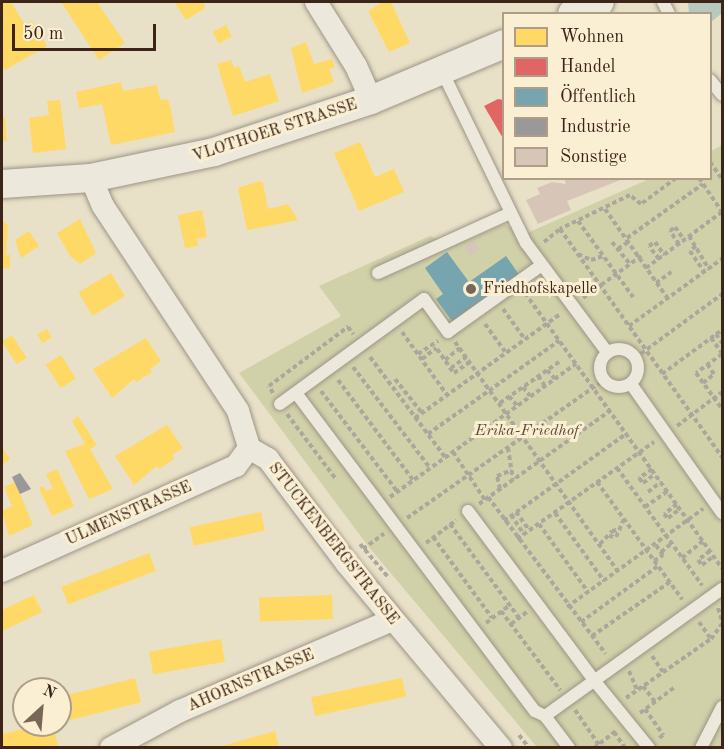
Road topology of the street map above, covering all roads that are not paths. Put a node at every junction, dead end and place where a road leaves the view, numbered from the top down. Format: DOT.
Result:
graph roads {
  1 [pos="316,2"];
  2 [pos="600,2"];
  3 [pos="577,12"];
  4 [pos="502,45"];
  5 [pos="442,71"];
  6 [pos="712,81"];
  7 [pos="723,95"];
  8 [pos="371,100"];
  9 [pos="91,178"];
  10 [pos="2,184"];
  11 [pos="510,213"];
  12 [pos="542,265"];
  13 [pos="378,273"];
  14 [pos="607,352"];
  15 [pos="631,384"];
  16 [pos="296,393"];
  17 [pos="280,404"];
  18 [pos="249,448"];
  19 [pos="468,511"];
  20 [pos="723,513"];
  21 [pos="2,572"];
  22 [pos="723,589"];
  23 [pos="392,620"];
  24 [pos="593,679"];
  25 [pos="723,707"];
  26 [pos="545,716"];
  27 [pos="111,747"];
  28 [pos="501,747"];
  29 [pos="568,747"];
  30 [pos="649,747"];
  31 [pos="701,747"];
  1 -- 8 [label="street"];
  2 -- 3 [label="street"];
  4 -- 5 [label="street, VLOTHOER STRASSE"];
  5 -- 8 [label="street, VLOTHOER STRASSE"];
  5 -- 11 [label="lane"];
  6 -- 7 [label="lane"];
  8 -- 9 [label="street, VLOTHOER STRASSE"];
  9 -- 10 [label="street, VLOTHOER STRASSE"];
  9 -- 18 [label="street"];
  11 -- 12 [label="lane"];
  11 -- 13 [label="lane"];
  12 -- 14 [label="lane"];
  12 -- 16 [label="lane"];
  14 -- 15 [label="lane"];
  14 -- 15 [label="lane"];
  15 -- 20 [label="lane"];
  16 -- 17 [label="lane"];
  16 -- 26 [label="lane"];
  18 -- 21 [label="street, ULMENSTRASSE"];
  18 -- 23 [label="street, STUCKENBERGSTRASSE"];
  19 -- 24 [label="lane"];
  22 -- 24 [label="lane"];
  23 -- 27 [label="street, AHORNSTRASSE"];
  23 -- 28 [label="street, STUCKENBERGSTRASSE"];
  24 -- 26 [label="lane"];
  24 -- 30 [label="lane"];
  25 -- 31 [label="lane"];
  26 -- 29 [label="lane"];
}
